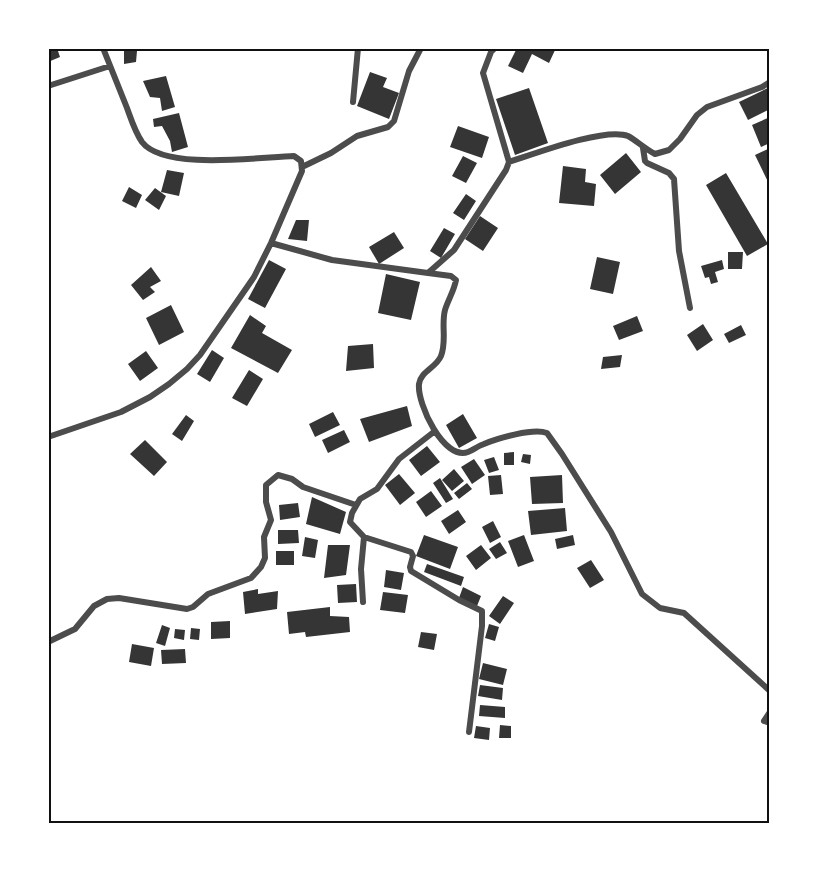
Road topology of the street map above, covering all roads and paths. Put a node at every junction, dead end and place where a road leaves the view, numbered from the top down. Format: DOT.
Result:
graph roads {
  1 [pos="104,48"];
  2 [pos="358,48"];
  3 [pos="421,48"];
  4 [pos="495,48"];
  5 [pos="110,66"];
  6 [pos="770,82"];
  7 [pos="48,86"];
  8 [pos="353,102"];
  9 [pos="643,148"];
  10 [pos="509,162"];
  11 [pos="302,166"];
  12 [pos="271,243"];
  13 [pos="428,273"];
  14 [pos="690,308"];
  15 [pos="435,431"];
  16 [pos="48,437"];
  17 [pos="356,505"];
  18 [pos="364,537"];
  19 [pos="363,602"];
  20 [pos="48,642"];
  21 [pos="770,691"];
  22 [pos="770,712"];
  23 [pos="770,723"];
  24 [pos="469,732"];
  1 -- 5 [label="street"];
  2 -- 8 [label="street"];
  3 -- 11 [label="street"];
  4 -- 10 [label="street"];
  5 -- 7 [label="street"];
  5 -- 11 [label="street"];
  6 -- 9 [label="street"];
  9 -- 10 [label="street"];
  9 -- 14 [label="street"];
  10 -- 13 [label="street"];
  11 -- 12 [label="street"];
  12 -- 13 [label="street"];
  12 -- 16 [label="street"];
  13 -- 15 [label="street"];
  15 -- 17 [label="street"];
  15 -- 21 [label="street"];
  17 -- 18 [label="street"];
  17 -- 20 [label="street"];
  18 -- 19 [label="street"];
  18 -- 24 [label="street"];
  22 -- 23 [label="street"];
}
